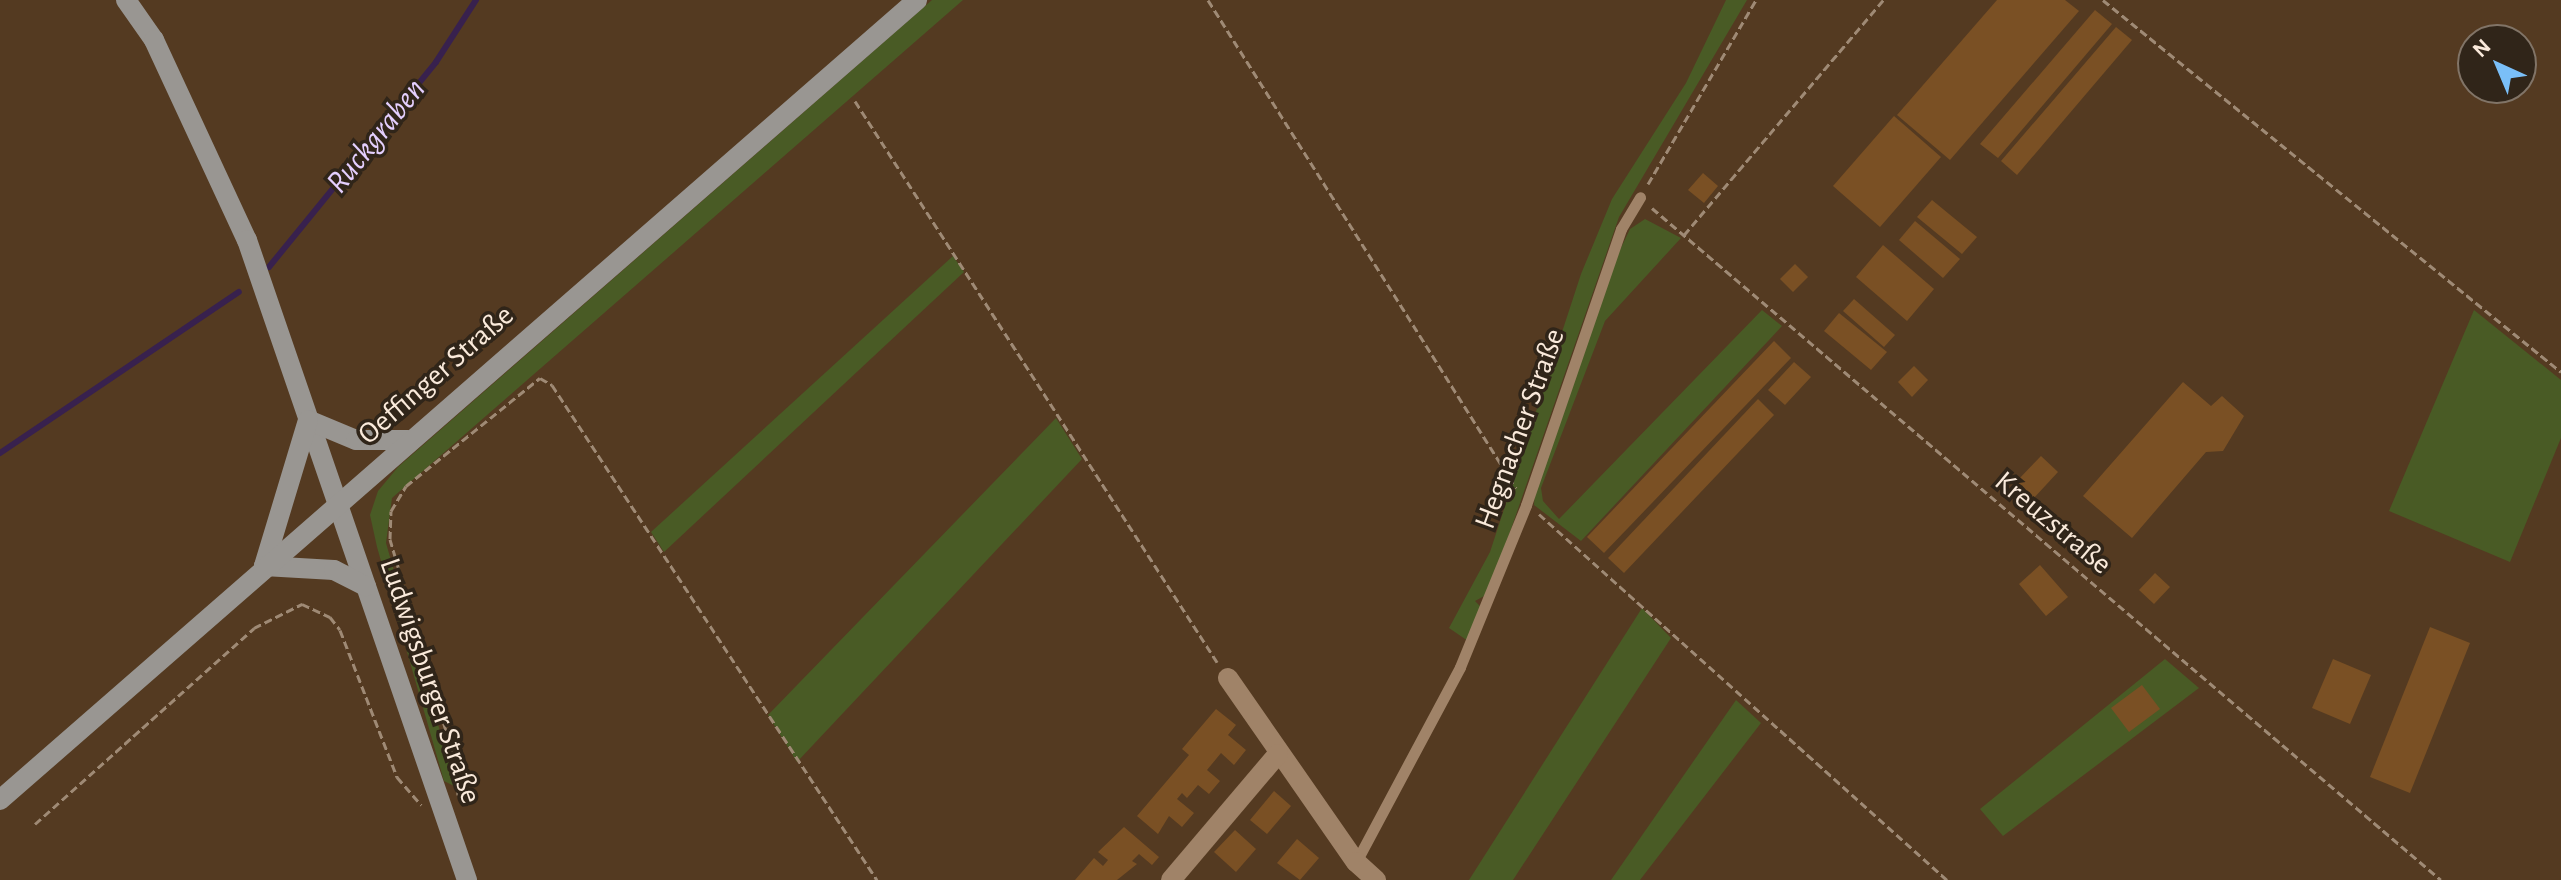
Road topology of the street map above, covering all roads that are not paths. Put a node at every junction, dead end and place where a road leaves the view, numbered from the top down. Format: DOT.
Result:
graph roads {
  1 [pos="126,0"];
  2 [pos="917,0"];
  3 [pos="1640,197"];
  4 [pos="308,420"];
  5 [pos="408,440"];
  6 [pos="336,501"];
  7 [pos="264,566"];
  8 [pos="366,586"];
  9 [pos="1228,678"];
  10 [pos="1278,754"];
  11 [pos="0,800"];
  12 [pos="1356,862"];
  13 [pos="467,880"];
  14 [pos="1171,880"];
  15 [pos="1342,880"];
  16 [pos="1376,880"];
  1 -- 4 [label="main road, Ludwigsburger Straße"];
  2 -- 5 [label="main road, Oeffinger Straße"];
  3 -- 12 [label="lane, Hegnacher Straße"];
  4 -- 5 [label="main road"];
  4 -- 6 [label="main road, Ludwigsburger Straße"];
  4 -- 7 [label="main road"];
  5 -- 6 [label="main road, Oeffinger Straße"];
  6 -- 7 [label="main road, Oeffinger Straße"];
  6 -- 8 [label="main road, Ludwigsburger Straße"];
  7 -- 8 [label="main road"];
  7 -- 11 [label="main road, Oeffinger Straße"];
  8 -- 13 [label="main road, Ludwigsburger Straße"];
  9 -- 10 [label="street"];
  10 -- 12 [label="street"];
  10 -- 14 [label="street"];
  12 -- 15 [label="street, Hegnacher Straße"];
  12 -- 16 [label="street"];
}
